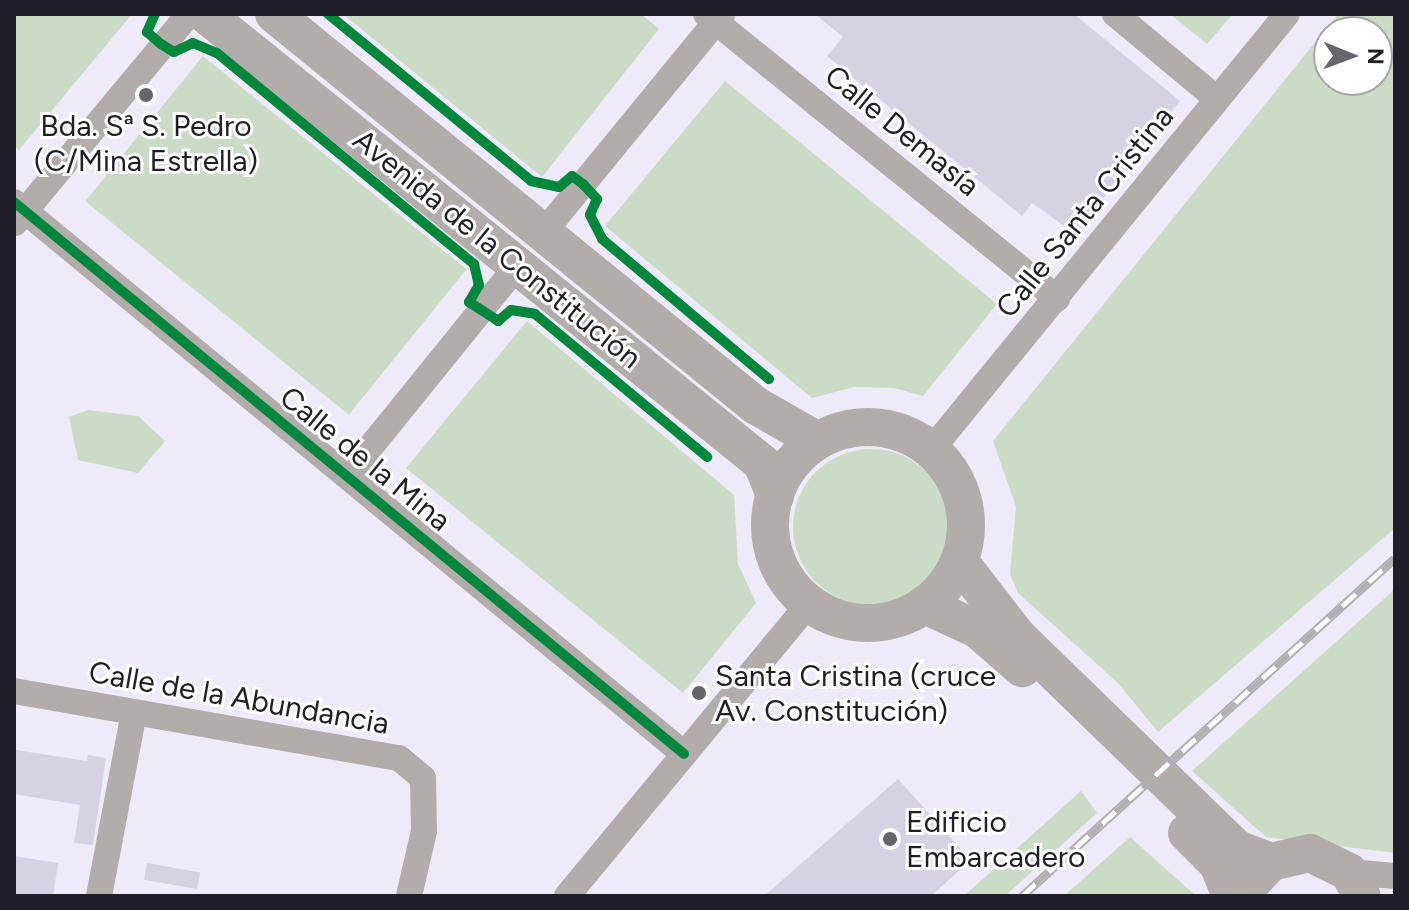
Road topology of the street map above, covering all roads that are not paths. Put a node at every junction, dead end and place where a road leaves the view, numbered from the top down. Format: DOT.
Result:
graph roads {
  1 [pos="189,14"];
  2 [pos="205,14"];
  3 [pos="274,14"];
  4 [pos="1115,14"];
  5 [pos="1287,14"];
  6 [pos="715,17"];
  7 [pos="1217,99"];
  8 [pos="18,212"];
  9 [pos="543,233"];
  10 [pos="517,266"];
  11 [pos="1057,298"];
  12 [pos="816,440"];
  13 [pos="932,449"];
  14 [pos="347,476"];
  15 [pos="775,496"];
  16 [pos="960,562"];
  17 [pos="808,605"];
  18 [pos="925,605"];
  19 [pos="14,691"];
  20 [pos="134,713"];
  21 [pos="684,754"];
  22 [pos="1271,862"];
  23 [pos="1395,876"];
  24 [pos="1356,884"];
  25 [pos="99,896"];
  26 [pos="409,896"];
  27 [pos="567,896"];
  28 [pos="1231,896"];
  29 [pos="1245,896"];
  1 -- 8 [label="street"];
  2 -- 10 [label="main road, Avenida de la Constitución"];
  3 -- 9 [label="main road, Avenida de la Constitución"];
  4 -- 7 [label="street"];
  5 -- 7 [label="street, Calle Santa Cristina"];
  6 -- 9 [label="street"];
  6 -- 11 [label="street, Calle Demasía"];
  7 -- 11 [label="street, Calle Santa Cristina"];
  8 -- 14 [label="street, Calle de la Mina"];
  9 -- 12 [label="main road, Avenida de la Constitución"];
  10 -- 14 [label="street"];
  10 -- 15 [label="main road, Avenida de la Constitución"];
  11 -- 13 [label="street, Calle Santa Cristina"];
  12 -- 13 [label="main road"];
  12 -- 15 [label="main road"];
  13 -- 16 [label="main road"];
  14 -- 21 [label="street, Calle de la Mina"];
  15 -- 17 [label="main road"];
  16 -- 18 [label="main road"];
  16 -- 22 [label="main road"];
  17 -- 18 [label="main road"];
  17 -- 21 [label="street"];
  18 -- 28 [label="main road"];
  19 -- 20 [label="street, Calle de la Abundancia"];
  20 -- 25 [label="street"];
  20 -- 26 [label="street, Calle de la Abundancia"];
  21 -- 27 [label="street"];
  22 -- 24 [label="main road"];
  22 -- 29 [label="main road"];
  23 -- 24 [label="street"];
}
